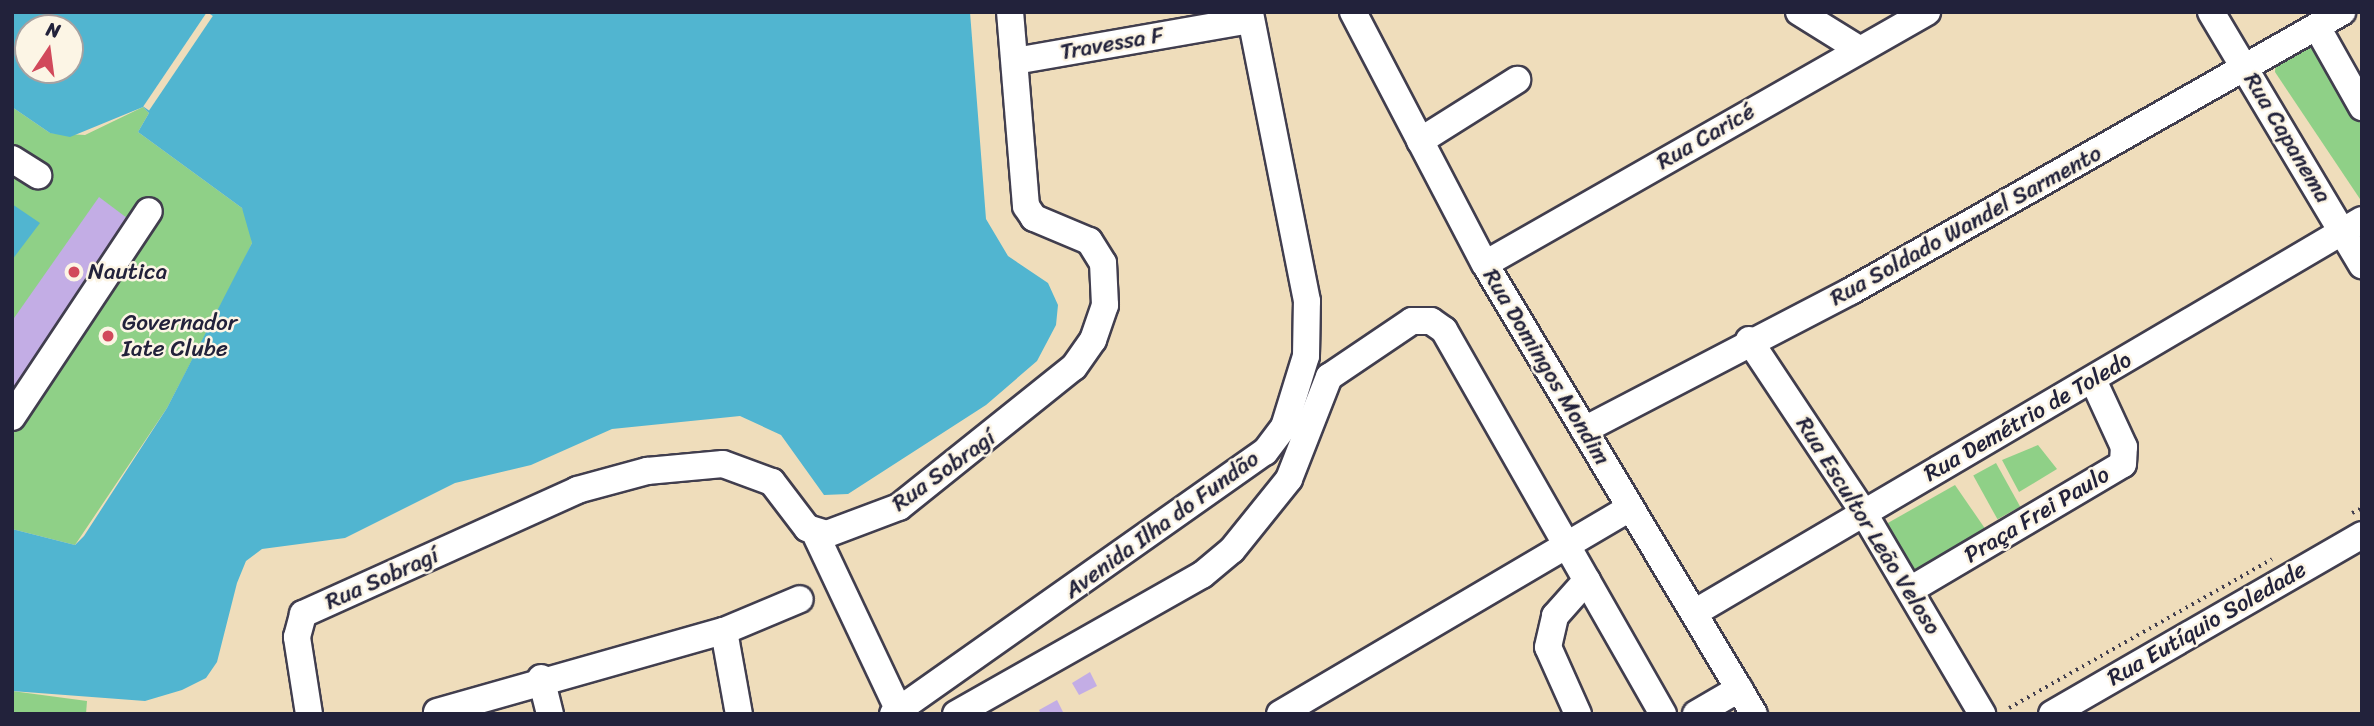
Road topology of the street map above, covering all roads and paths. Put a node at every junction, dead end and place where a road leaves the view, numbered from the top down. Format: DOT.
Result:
graph roads {
  1 [pos="1010,12"];
  2 [pos="1353,12"];
  3 [pos="1799,12"];
  4 [pos="1927,12"];
  5 [pos="2211,12"];
  6 [pos="2342,12"];
  7 [pos="1250,16"];
  8 [pos="2317,27"];
  9 [pos="1857,48"];
  10 [pos="1015,61"];
  11 [pos="2247,72"];
  12 [pos="1517,80"];
  13 [pos="2362,107"];
  14 [pos="1420,141"];
  15 [pos="12,159"];
  16 [pos="38,175"];
  17 [pos="149,211"];
  18 [pos="2352,225"];
  19 [pos="1485,264"];
  20 [pos="2362,265"];
  21 [pos="1749,340"];
  22 [pos="2094,382"];
  23 [pos="12,417"];
  24 [pos="1584,430"];
  25 [pos="1630,508"];
  26 [pos="2362,508"];
  27 [pos="1862,510"];
  28 [pos="2356,525"];
  29 [pos="815,533"];
  30 [pos="1568,547"];
  31 [pos="2277,556"];
  32 [pos="1587,580"];
  33 [pos="1910,590"];
  34 [pos="800,599"];
  35 [pos="1693,613"];
  36 [pos="724,631"];
  37 [pos="541,678"];
  38 [pos="1739,689"];
  39 [pos="469,707"];
  40 [pos="2009,708"];
  41 [pos="437,712"];
  42 [pos="896,712"];
  43 [pos="309,714"];
  44 [pos="550,714"];
  45 [pos="739,714"];
  46 [pos="956,714"];
  47 [pos="1280,714"];
  48 [pos="1578,714"];
  49 [pos="1663,714"];
  50 [pos="1696,714"];
  51 [pos="1754,714"];
  52 [pos="1982,714"];
  53 [pos="2052,714"];
  1 -- 10 [label="street, Rua Sobragí"];
  2 -- 14 [label="street, Rua Domingos Mondim"];
  3 -- 9 [label="street"];
  4 -- 9 [label="street, Rua Caricé"];
  5 -- 11 [label="street, Rua Capanema"];
  6 -- 8 [label="street, Rua Soldado Wandel Sarmento"];
  7 -- 10 [label="street, Travessa F"];
  7 -- 42 [label="street, Avenida Ilha do Fundão"];
  8 -- 11 [label="street, Rua Soldado Wandel Sarmento"];
  8 -- 13 [label="street"];
  9 -- 19 [label="street, Rua Caricé"];
  10 -- 29 [label="street, Rua Sobragí"];
  11 -- 18 [label="street, Rua Capanema"];
  11 -- 21 [label="street, Rua Soldado Wandel Sarmento"];
  12 -- 14 [label="street"];
  14 -- 19 [label="street, Rua Domingos Mondim"];
  15 -- 16 [label="street"];
  17 -- 23 [label="street"];
  18 -- 20 [label="street, Rua Capanema"];
  18 -- 22 [label="street, Rua Demétrio de Toledo"];
  19 -- 24 [label="street, Rua Domingos Mondim"];
  21 -- 24 [label="street, Rua Soldado Wandel Sarmento"];
  21 -- 27 [label="street, Rua Escultor Leão Veloso"];
  22 -- 27 [label="street, Rua Demétrio de Toledo"];
  22 -- 33 [label="street, Praça Frei Paulo"];
  24 -- 25 [label="street, Rua Domingos Mondim"];
  25 -- 30 [label="street"];
  25 -- 35 [label="street, Rua Domingos Mondim"];
  26 -- 28 [label="path"];
  27 -- 33 [label="street, Rua Escultor Leão Veloso"];
  27 -- 35 [label="street, Rua Demétrio de Toledo"];
  28 -- 53 [label="street, Rua Eutíquio Soledade"];
  29 -- 42 [label="street"];
  29 -- 43 [label="street, Rua Sobragí"];
  30 -- 32 [label="street"];
  30 -- 46 [label="street"];
  30 -- 47 [label="street"];
  31 -- 40 [label="path"];
  32 -- 48 [label="street"];
  32 -- 49 [label="street"];
  33 -- 52 [label="street, Rua Escultor Leão Veloso"];
  34 -- 36 [label="street"];
  35 -- 38 [label="street, Rua Domingos Mondim"];
  36 -- 37 [label="street"];
  36 -- 45 [label="street"];
  37 -- 39 [label="street"];
  37 -- 44 [label="street"];
  38 -- 50 [label="street"];
  38 -- 51 [label="street, Rua Domingos Mondim"];
  39 -- 41 [label="street"];
}
